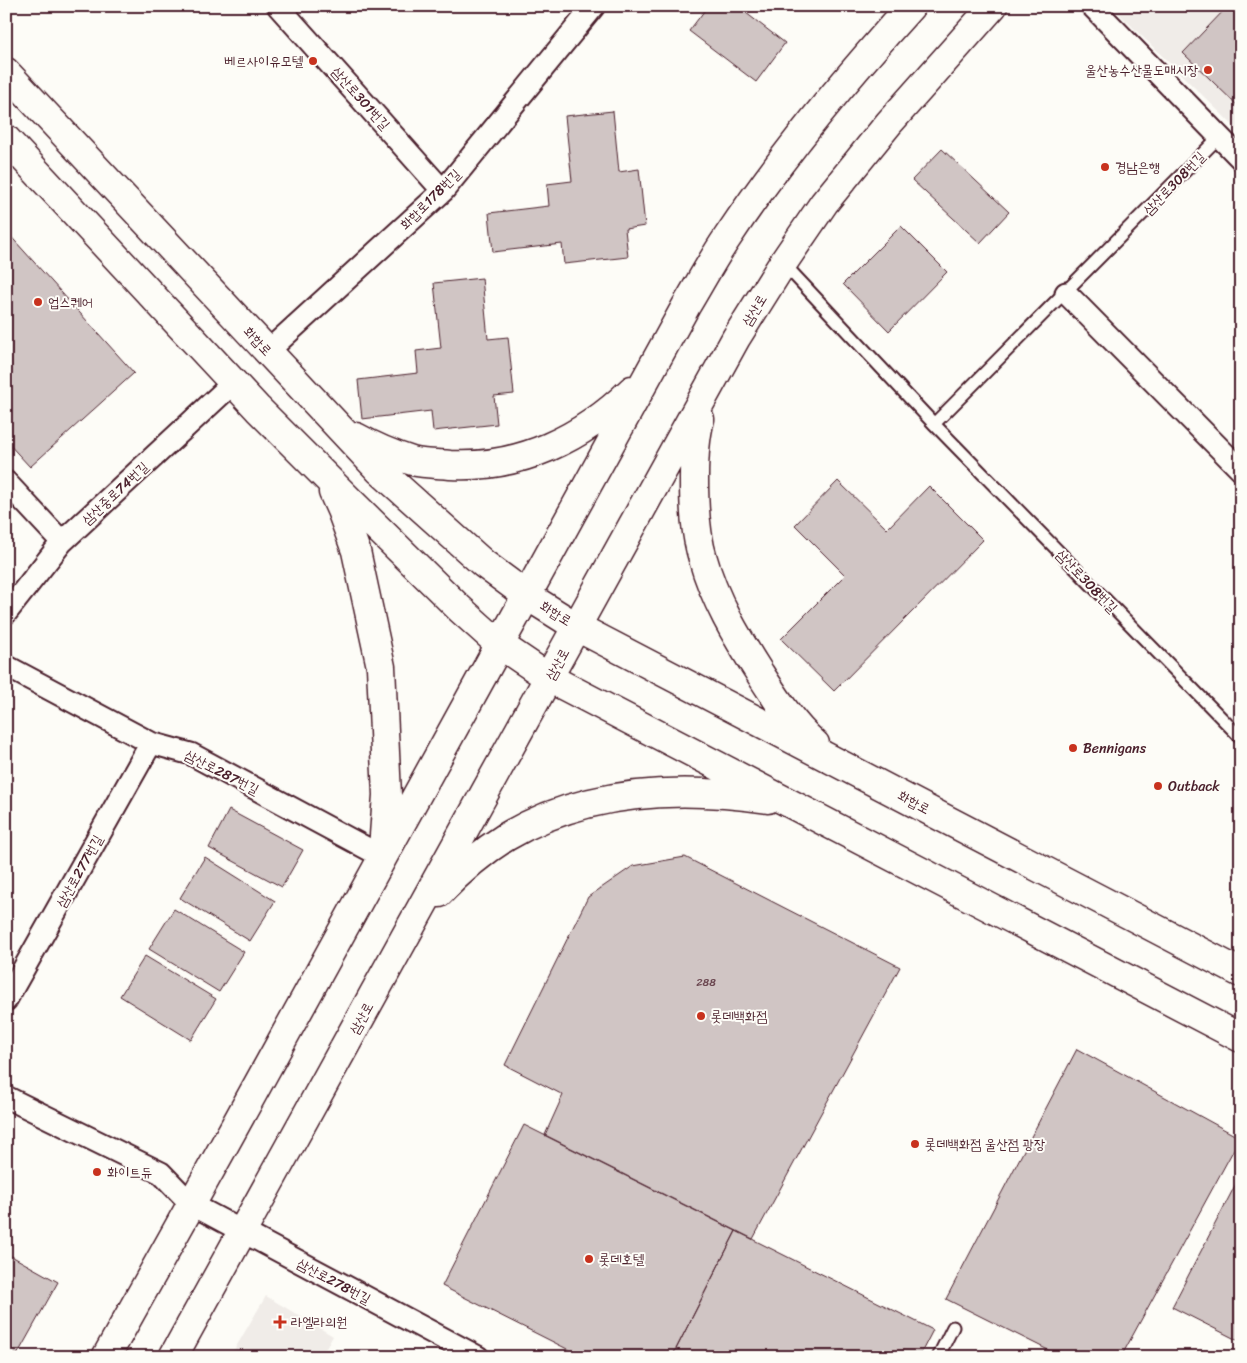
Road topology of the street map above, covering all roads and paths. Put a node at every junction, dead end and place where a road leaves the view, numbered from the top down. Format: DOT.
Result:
graph roads {
  1 [pos="278,6"];
  2 [pos="594,6"];
  3 [pos="911,6"];
  4 [pos="993,6"];
  5 [pos="1092,6"];
  6 [pos="6,72"];
  7 [pos="1219,137"];
  8 [pos="6,139"];
  9 [pos="1241,159"];
  10 [pos="443,191"];
  11 [pos="783,263"];
  12 [pos="1066,293"];
  13 [pos="267,352"];
  14 [pos="650,370"];
  15 [pos="234,382"];
  16 [pos="709,388"];
  17 [pos="334,423"];
  18 [pos="934,424"];
  19 [pos="1241,470"];
  20 [pos="324,475"];
  21 [pos="6,482"];
  22 [pos="62,542"];
  23 [pos="526,595"];
  24 [pos="6,613"];
  25 [pos="578,627"];
  26 [pos="500,644"];
  27 [pos="6,666"];
  28 [pos="549,678"];
  29 [pos="1241,738"];
  30 [pos="151,743"];
  31 [pos="840,764"];
  32 [pos="786,802"];
  33 [pos="383,857"];
  34 [pos="414,922"];
  35 [pos="1241,973"];
  36 [pos="6,1000"];
  37 [pos="1241,1038"];
  38 [pos="6,1097"];
  39 [pos="191,1204"];
  40 [pos="243,1232"];
  41 [pos="953,1327"];
  42 [pos="106,1357"];
  43 [pos="173,1357"];
  44 [pos="478,1357"];
  45 [pos="938,1357"];
  1 -- 10 [label="street, 삼산로301번길"];
  2 -- 10 [label="street, 화합로178번길"];
  3 -- 14 [label="main road"];
  4 -- 11 [label="main road, 삼산로"];
  5 -- 7 [label="street"];
  6 -- 13 [label="main road, 화합로"];
  7 -- 9 [label="street"];
  7 -- 12 [label="lane, 삼산로308번길"];
  8 -- 15 [label="main road"];
  10 -- 13 [label="street, 화합로178번길"];
  11 -- 16 [label="main road, 삼산로"];
  11 -- 18 [label="lane, 삼산로308번길"];
  12 -- 18 [label="lane, 삼산로308번길"];
  12 -- 19 [label="street"];
  13 -- 17 [label="main road, 화합로"];
  14 -- 17 [label="main road"];
  14 -- 23 [label="main road"];
  15 -- 20 [label="main road"];
  15 -- 22 [label="street, 삼산중로74번길"];
  16 -- 25 [label="main road, 삼산로"];
  16 -- 31 [label="main road"];
  17 -- 23 [label="main road, 화합로"];
  18 -- 29 [label="lane, 삼산로308번길"];
  20 -- 26 [label="main road"];
  20 -- 33 [label="main road"];
  21 -- 22 [label="street"];
  22 -- 24 [label="street, 삼산중로74번길"];
  23 -- 25 [label="main road, 화합로"];
  23 -- 26 [label="main road"];
  25 -- 28 [label="main road, 삼산로"];
  25 -- 31 [label="main road, 화합로"];
  26 -- 28 [label="main road"];
  26 -- 33 [label="main road"];
  27 -- 30 [label="street, 삼산로287번길"];
  28 -- 32 [label="main road"];
  28 -- 34 [label="main road, 삼산로"];
  30 -- 33 [label="street, 삼산로287번길"];
  30 -- 36 [label="street, 삼산로277번길"];
  31 -- 35 [label="main road, 화합로"];
  32 -- 34 [label="main road"];
  32 -- 37 [label="main road"];
  33 -- 39 [label="main road"];
  34 -- 40 [label="main road, 삼산로"];
  38 -- 39 [label="street"];
  39 -- 40 [label="street, 삼산로278번길"];
  39 -- 42 [label="main road"];
  40 -- 43 [label="main road, 삼산로"];
  40 -- 44 [label="street, 삼산로278번길"];
  41 -- 45 [label="lane"];
}
